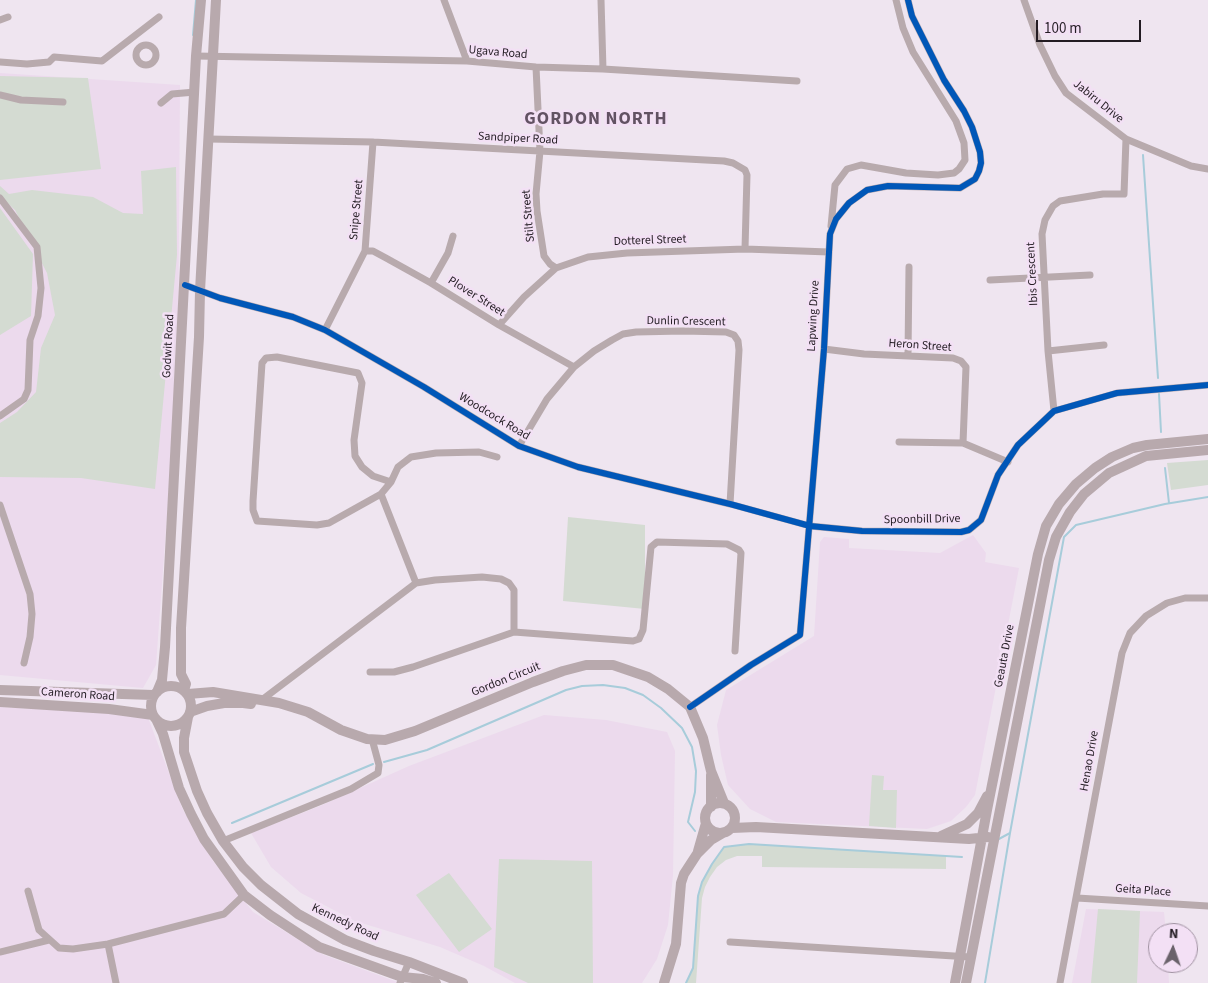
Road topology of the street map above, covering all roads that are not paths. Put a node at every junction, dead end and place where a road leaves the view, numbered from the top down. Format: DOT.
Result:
graph roads {
  1 [pos="201,0"];
  2 [pos="216,0"];
  3 [pos="444,0"];
  4 [pos="601,0"];
  5 [pos="896,0"];
  6 [pos="908,0"];
  7 [pos="1024,0"];
  8 [pos="8,17"];
  9 [pos="160,17"];
  10 [pos="0,20"];
  11 [pos="134,38"];
  12 [pos="141,46"];
  13 [pos="196,56"];
  14 [pos="212,56"];
  15 [pos="136,58"];
  16 [pos="467,61"];
  17 [pos="0,62"];
  18 [pos="127,62"];
  19 [pos="536,67"];
  20 [pos="603,69"];
  21 [pos="797,82"];
  22 [pos="195,92"];
  23 [pos="0,96"];
  24 [pos="63,102"];
  25 [pos="161,102"];
  26 [pos="208,139"];
  27 [pos="1126,139"];
  28 [pos="374,142"];
  29 [pos="540,152"];
  30 [pos="1208,169"];
  31 [pos="0,198"];
  32 [pos="830,234"];
  33 [pos="453,236"];
  34 [pos="745,249"];
  35 [pos="365,252"];
  36 [pos="828,252"];
  37 [pos="909,267"];
  38 [pos="556,268"];
  39 [pos="1090,275"];
  40 [pos="1045,278"];
  41 [pos="990,280"];
  42 [pos="431,283"];
  43 [pos="184,285"];
  44 [pos="200,291"];
  45 [pos="499,325"];
  46 [pos="325,330"];
  47 [pos="1104,345"];
  48 [pos="824,349"];
  49 [pos="1048,351"];
  50 [pos="908,355"];
  51 [pos="574,367"];
  52 [pos="1208,385"];
  53 [pos="1054,411"];
  54 [pos="0,416"];
  55 [pos="1208,439"];
  56 [pos="899,442"];
  57 [pos="963,442"];
  58 [pos="519,446"];
  59 [pos="1208,450"];
  60 [pos="497,457"];
  61 [pos="1008,462"];
  62 [pos="391,482"];
  63 [pos="381,494"];
  64 [pos="730,504"];
  65 [pos="0,505"];
  66 [pos="810,526"];
  67 [pos="416,583"];
  68 [pos="1208,598"];
  69 [pos="514,632"];
  70 [pos="735,651"];
  71 [pos="24,662"];
  72 [pos="370,672"];
  73 [pos="0,690"];
  74 [pos="186,692"];
  75 [pos="155,693"];
  76 [pos="263,700"];
  77 [pos="0,702"];
  78 [pos="690,707"];
  79 [pos="189,715"];
  80 [pos="155,717"];
  81 [pos="372,740"];
  82 [pos="712,771"];
  83 [pos="991,788"];
  84 [pos="724,803"];
  85 [pos="711,806"];
  86 [pos="734,813"];
  87 [pos="706,823"];
  88 [pos="756,827"];
  89 [pos="727,830"];
  90 [pos="935,837"];
  91 [pos="983,837"];
  92 [pos="994,838"];
  93 [pos="969,839"];
  94 [pos="223,841"];
  95 [pos="697,854"];
  96 [pos="980,854"];
  97 [pos="28,891"];
  98 [pos="244,895"];
  99 [pos="1077,898"];
  100 [pos="1208,906"];
  101 [pos="49,940"];
  102 [pos="730,942"];
  103 [pos="108,944"];
  104 [pos="0,952"];
  105 [pos="965,957"];
  106 [pos="410,962"];
  107 [pos="401,980"];
  108 [pos="116,983"];
  109 [pos="436,983"];
  110 [pos="463,983"];
  111 [pos="664,983"];
  112 [pos="955,983"];
  113 [pos="966,983"];
  114 [pos="1060,983"];
  1 -- 13 [label="main road, Godwit Road"];
  2 -- 14 [label="main road"];
  3 -- 16 [label="street"];
  4 -- 20 [label="street"];
  5 -- 32 [label="street"];
  6 -- 32 [label="street, Lapwing Drive"];
  7 -- 27 [label="street, Jabiru Drive"];
  8 -- 10 [label="street"];
  9 -- 11 [label="street"];
  11 -- 12 [label="street"];
  11 -- 17 [label="street"];
  12 -- 15 [label="street"];
  12 -- 15 [label="street"];
  13 -- 14 [label="street, Ugava Road"];
  13 -- 22 [label="main road, Godwit Road"];
  14 -- 16 [label="street, Ugava Road"];
  14 -- 26 [label="main road"];
  15 -- 18 [label="street"];
  16 -- 19 [label="street, Ugava Road"];
  19 -- 20 [label="street, Ugava Road"];
  19 -- 29 [label="street, Stilt Street"];
  20 -- 21 [label="street, Ugava Road"];
  22 -- 25 [label="street"];
  22 -- 43 [label="main road, Godwit Road"];
  23 -- 24 [label="street"];
  26 -- 28 [label="street, Sandpiper Road"];
  26 -- 44 [label="main road"];
  27 -- 30 [label="street, Jabiru Drive"];
  27 -- 40 [label="street, Ibis Crescent"];
  28 -- 29 [label="street, Sandpiper Road"];
  28 -- 35 [label="street, Snipe Street"];
  29 -- 34 [label="street, Sandpiper Road"];
  29 -- 38 [label="street, Stilt Street"];
  31 -- 54 [label="street"];
  32 -- 36 [label="street, Lapwing Drive"];
  33 -- 42 [label="street"];
  34 -- 36 [label="street, Dotterel Street"];
  34 -- 38 [label="street, Dotterel Street"];
  35 -- 42 [label="street, Plover Street"];
  35 -- 46 [label="street, Snipe Street"];
  36 -- 48 [label="street, Lapwing Drive"];
  37 -- 50 [label="street"];
  38 -- 45 [label="street, Dotterel Street"];
  39 -- 40 [label="street"];
  40 -- 41 [label="street"];
  40 -- 49 [label="street, Ibis Crescent"];
  42 -- 45 [label="street, Plover Street"];
  43 -- 44 [label="street, Woodcock Road"];
  43 -- 75 [label="main road, Godwit Road"];
  44 -- 46 [label="street, Woodcock Road"];
  44 -- 74 [label="main road"];
  45 -- 51 [label="street, Plover Street"];
  46 -- 58 [label="street, Woodcock Road"];
  47 -- 49 [label="street"];
  48 -- 50 [label="street, Heron Street"];
  48 -- 66 [label="street, Lapwing Drive"];
  49 -- 53 [label="street, Ibis Crescent"];
  50 -- 57 [label="street, Heron Street"];
  51 -- 58 [label="street, Dunlin Crescent"];
  51 -- 64 [label="street, Dunlin Crescent"];
  52 -- 53 [label="street, Spoonbill Drive"];
  53 -- 61 [label="street, Spoonbill Drive"];
  55 -- 83 [label="main road, Geauta Drive"];
  56 -- 57 [label="street"];
  57 -- 61 [label="street"];
  58 -- 64 [label="street, Woodcock Road"];
  59 -- 92 [label="main road, Geauta Drive"];
  60 -- 62 [label="street"];
  61 -- 66 [label="street, Spoonbill Drive"];
  62 -- 63 [label="street"];
  62 -- 63 [label="street"];
  63 -- 67 [label="street"];
  64 -- 66 [label="street, Woodcock Road"];
  65 -- 71 [label="street"];
  66 -- 78 [label="street, Lapwing Drive"];
  67 -- 69 [label="street"];
  67 -- 76 [label="street"];
  68 -- 99 [label="street, Henao Drive"];
  69 -- 70 [label="street"];
  69 -- 72 [label="street"];
  73 -- 75 [label="main road, Cameron Road"];
  74 -- 75 [label="main road"];
  74 -- 76 [label="main road, Gordon Circuit"];
  74 -- 79 [label="main road"];
  75 -- 80 [label="main road"];
  76 -- 79 [label="main road, Gordon Circuit"];
  76 -- 81 [label="main road, Gordon Circuit"];
  77 -- 80 [label="main road, Cameron Road"];
  78 -- 81 [label="main road, Gordon Circuit"];
  78 -- 82 [label="main road, Gordon Circuit"];
  79 -- 80 [label="main road"];
  79 -- 94 [label="main road, Kennedy Road"];
  80 -- 98 [label="main road"];
  81 -- 94 [label="street"];
  82 -- 84 [label="main road, Gordon Circuit"];
  82 -- 85 [label="main road, Gordon Circuit"];
  83 -- 90 [label="main road"];
  83 -- 91 [label="main road, Geauta Drive"];
  84 -- 85 [label="main road"];
  84 -- 86 [label="main road"];
  85 -- 87 [label="main road"];
  86 -- 88 [label="main road"];
  86 -- 89 [label="main road"];
  87 -- 89 [label="main road"];
  87 -- 95 [label="main road"];
  88 -- 89 [label="main road"];
  88 -- 90 [label="main road"];
  89 -- 95 [label="main road"];
  90 -- 93 [label="main road"];
  91 -- 92 [label="main road"];
  91 -- 93 [label="main road"];
  91 -- 96 [label="main road, Geauta Drive"];
  92 -- 105 [label="main road, Geauta Drive"];
  93 -- 96 [label="main road"];
  94 -- 106 [label="main road, Kennedy Road"];
  95 -- 111 [label="main road"];
  96 -- 105 [label="main road, Geauta Drive"];
  97 -- 101 [label="street"];
  98 -- 103 [label="street"];
  98 -- 107 [label="main road"];
  99 -- 100 [label="street, Geita Place"];
  99 -- 114 [label="street, Henao Drive"];
  101 -- 103 [label="street"];
  101 -- 104 [label="street"];
  102 -- 105 [label="street"];
  103 -- 108 [label="street"];
  105 -- 112 [label="main road, Geauta Drive"];
  105 -- 113 [label="main road, Geauta Drive"];
  106 -- 107 [label="street"];
  106 -- 110 [label="main road, Kennedy Road"];
  107 -- 109 [label="main road"];
}
